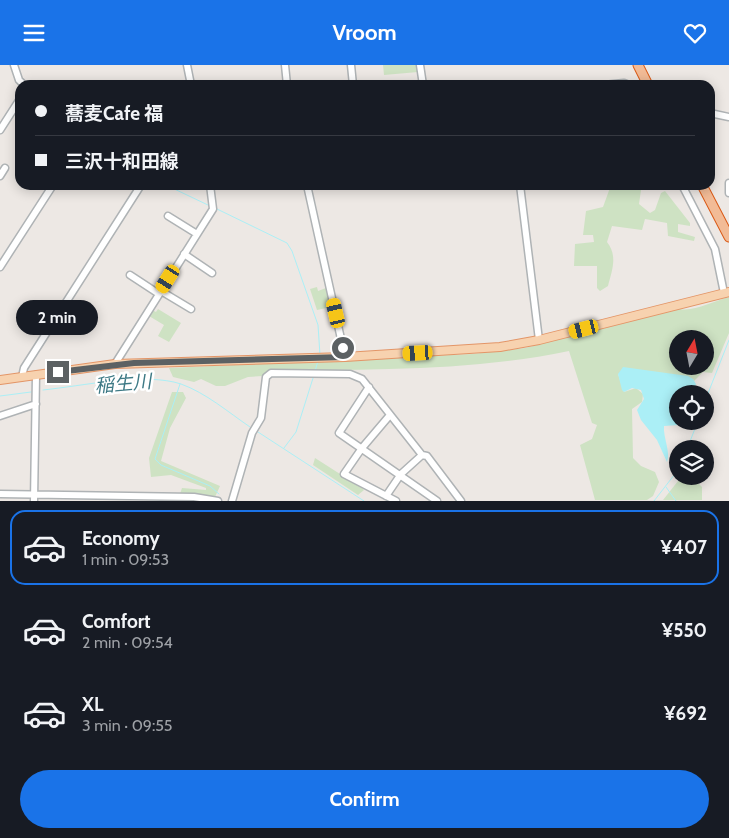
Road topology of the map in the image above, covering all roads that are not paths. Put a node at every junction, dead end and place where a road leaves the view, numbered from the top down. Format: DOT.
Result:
graph roads {
  1 [pos="14,65"];
  2 [pos="187,65"];
  3 [pos="285,65"];
  4 [pos="351,65"];
  5 [pos="420,65"];
  6 [pos="638,65"];
  7 [pos="20,80"];
  8 [pos="190,80"];
  9 [pos="286,80"];
  10 [pos="352,80"];
  11 [pos="422,80"];
  12 [pos="646,80"];
  13 [pos="15,107"];
  14 [pos="715,114"];
  15 [pos="729,117"];
  16 [pos="0,131"];
  17 [pos="5,168"];
  18 [pos="0,175"];
  19 [pos="729,183"];
  20 [pos="50,190"];
  21 [pos="138,190"];
  22 [pos="211,190"];
  23 [pos="308,190"];
  24 [pos="521,190"];
  25 [pos="685,190"];
  26 [pos="705,190"];
  27 [pos="729,193"];
  28 [pos="168,216"];
  29 [pos="197,234"];
  30 [pos="729,237"];
  31 [pos="184,255"];
  32 [pos="0,267"];
  33 [pos="212,273"];
  34 [pos="130,275"];
  35 [pos="160,292"];
  36 [pos="726,293"];
  37 [pos="191,309"];
  38 [pos="538,340"];
  39 [pos="345,357"];
  40 [pos="115,364"];
  41 [pos="36,375"];
  42 [pos="22,377"];
  43 [pos="0,380"];
  44 [pos="369,387"];
  45 [pos="36,404"];
  46 [pos="390,415"];
  47 [pos="0,416"];
  48 [pos="362,448"];
  49 [pos="422,455"];
  50 [pos="401,474"];
  51 [pos="0,494"];
  52 [pos="386,496"];
  53 [pos="34,497"];
  54 [pos="218,501"];
  55 [pos="232,501"];
  56 [pos="396,501"];
  57 [pos="437,501"];
  58 [pos="461,501"];
  1 -- 7 [label="street"];
  2 -- 8 [label="street"];
  3 -- 9 [label="street"];
  4 -- 10 [label="street"];
  5 -- 11 [label="street"];
  6 -- 12 [label="highway"];
  13 -- 16 [label="street"];
  14 -- 15 [label="street"];
  17 -- 18 [label="street"];
  19 -- 27 [label="street"];
  20 -- 32 [label="street"];
  21 -- 42 [label="street"];
  22 -- 29 [label="street"];
  23 -- 39 [label="street"];
  24 -- 38 [label="street"];
  25 -- 36 [label="street"];
  26 -- 30 [label="highway"];
  28 -- 29 [label="street"];
  29 -- 31 [label="street"];
  31 -- 33 [label="street"];
  31 -- 35 [label="street"];
  34 -- 35 [label="street"];
  35 -- 37 [label="street"];
  35 -- 40 [label="street"];
  36 -- 38 [label="main road"];
  38 -- 39 [label="main road"];
  39 -- 40 [label="main road"];
  40 -- 41 [label="main road"];
  41 -- 42 [label="main road"];
  41 -- 45 [label="street"];
  42 -- 43 [label="main road"];
  44 -- 46 [label="street"];
  44 -- 48 [label="street"];
  44 -- 55 [label="street"];
  45 -- 47 [label="street"];
  45 -- 53 [label="street"];
  46 -- 48 [label="street"];
  46 -- 49 [label="street"];
  48 -- 50 [label="street"];
  48 -- 52 [label="street"];
  49 -- 50 [label="street"];
  49 -- 58 [label="street"];
  50 -- 52 [label="street"];
  50 -- 57 [label="street"];
  51 -- 53 [label="street"];
  52 -- 56 [label="street"];
  53 -- 54 [label="street"];
}
